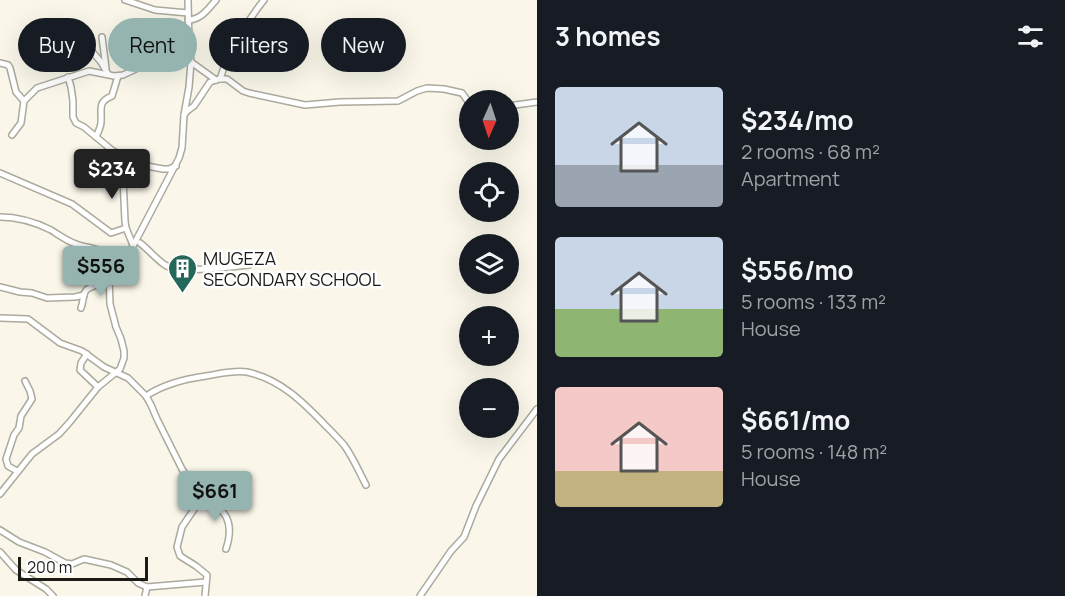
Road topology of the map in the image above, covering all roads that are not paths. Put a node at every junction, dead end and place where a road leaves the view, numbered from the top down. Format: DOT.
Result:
graph roads {
  1 [pos="125,0"];
  2 [pos="188,0"];
  3 [pos="216,0"];
  4 [pos="264,0"];
  5 [pos="188,17"];
  6 [pos="102,36"];
  7 [pos="96,56"];
  8 [pos="0,63"];
  9 [pos="197,66"];
  10 [pos="107,72"];
  11 [pos="127,72"];
  12 [pos="190,72"];
  13 [pos="118,76"];
  14 [pos="68,77"];
  15 [pos="218,80"];
  16 [pos="459,92"];
  17 [pos="24,101"];
  18 [pos="537,102"];
  19 [pos="519,104"];
  20 [pos="184,115"];
  21 [pos="12,135"];
  22 [pos="96,137"];
  23 [pos="132,158"];
  24 [pos="176,166"];
  25 [pos="0,173"];
  26 [pos="0,217"];
  27 [pos="126,228"];
  28 [pos="140,243"];
  29 [pos="133,246"];
  30 [pos="113,262"];
  31 [pos="249,265"];
  32 [pos="109,278"];
  33 [pos="0,286"];
  34 [pos="84,295"];
  35 [pos="81,308"];
  36 [pos="0,311"];
  37 [pos="1,318"];
  38 [pos="87,354"];
  39 [pos="117,373"];
  40 [pos="25,381"];
  41 [pos="98,387"];
  42 [pos="146,396"];
  43 [pos="537,409"];
  44 [pos="17,471"];
  45 [pos="366,485"];
  46 [pos="0,494"];
  47 [pos="203,495"];
  48 [pos="0,530"];
  49 [pos="226,549"];
  50 [pos="0,552"];
  51 [pos="206,582"];
  52 [pos="147,587"];
  53 [pos="53,596"];
  54 [pos="145,596"];
  55 [pos="206,596"];
  56 [pos="420,596"];
  1 -- 5 [label="street"];
  2 -- 5 [label="street"];
  3 -- 5 [label="street"];
  4 -- 15 [label="street"];
  6 -- 10 [label="street"];
  7 -- 10 [label="street"];
  8 -- 17 [label="street"];
  9 -- 15 [label="street"];
  10 -- 13 [label="street"];
  10 -- 14 [label="street"];
  11 -- 13 [label="street"];
  12 -- 20 [label="street"];
  13 -- 22 [label="street"];
  14 -- 17 [label="street"];
  14 -- 22 [label="street"];
  15 -- 16 [label="street"];
  15 -- 20 [label="street"];
  17 -- 21 [label="street"];
  18 -- 19 [label="street"];
  20 -- 24 [label="street"];
  22 -- 23 [label="street"];
  23 -- 24 [label="street"];
  23 -- 27 [label="street"];
  24 -- 29 [label="street"];
  25 -- 27 [label="street"];
  26 -- 30 [label="street"];
  27 -- 29 [label="street"];
  28 -- 31 [label="street"];
  29 -- 30 [label="street"];
  30 -- 32 [label="street"];
  32 -- 34 [label="street"];
  32 -- 39 [label="street"];
  33 -- 34 [label="street"];
  34 -- 35 [label="street"];
  36 -- 37 [label="street"];
  37 -- 38 [label="street"];
  38 -- 39 [label="street"];
  38 -- 41 [label="street"];
  39 -- 41 [label="street"];
  39 -- 42 [label="street"];
  40 -- 44 [label="street"];
  41 -- 44 [label="street"];
  42 -- 45 [label="street"];
  42 -- 47 [label="street"];
  43 -- 56 [label="street"];
  44 -- 46 [label="street"];
  47 -- 49 [label="street"];
  47 -- 51 [label="street"];
  48 -- 52 [label="street"];
  50 -- 53 [label="street"];
  51 -- 52 [label="street"];
  51 -- 55 [label="street"];
  52 -- 54 [label="street"];
}
